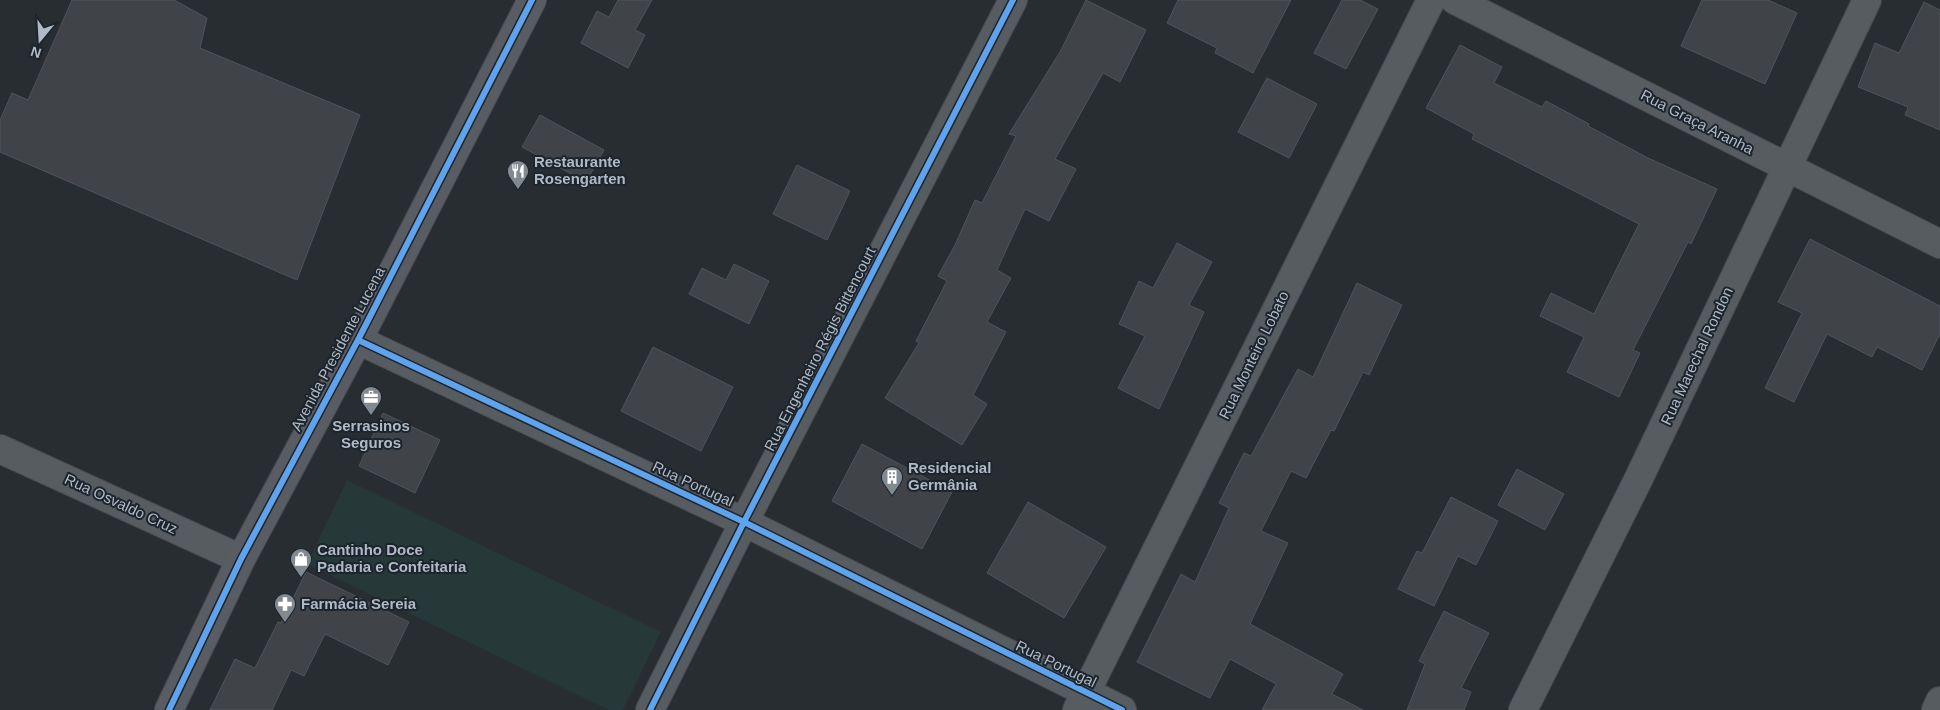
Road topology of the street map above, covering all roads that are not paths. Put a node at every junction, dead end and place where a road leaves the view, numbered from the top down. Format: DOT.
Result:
graph roads {
  1 [pos="532,0"];
  2 [pos="1013,0"];
  3 [pos="1431,0"];
  4 [pos="1455,0"];
  5 [pos="1867,0"];
  6 [pos="1787,167"];
  7 [pos="1940,244"];
  8 [pos="358,340"];
  9 [pos="0,449"];
  10 [pos="744,522"];
  11 [pos="241,559"];
  12 [pos="1081,701"];
  13 [pos="1940,701"];
  14 [pos="169,710"];
  15 [pos="650,710"];
  16 [pos="1122,710"];
  17 [pos="1523,710"];
  18 [pos="1936,710"];
  1 -- 8 [label="main road, Avenida Presidente Lucena"];
  2 -- 10 [label="street, Rua Engenheiro Régis Bittencourt"];
  3 -- 12 [label="street, Rua Monteiro Lobato"];
  4 -- 6 [label="street, Rua Graça Aranha"];
  5 -- 6 [label="street, Rua Marechal Rondon"];
  6 -- 7 [label="street, Rua Graça Aranha"];
  6 -- 17 [label="street, Rua Marechal Rondon"];
  8 -- 10 [label="street, Rua Portugal"];
  8 -- 11 [label="main road, Avenida Presidente Lucena"];
  9 -- 11 [label="street, Rua Osvaldo Cruz"];
  10 -- 12 [label="street, Rua Portugal"];
  10 -- 15 [label="street, Rua Engenheiro Régis Bittencourt"];
  11 -- 14 [label="main road, Avenida Presidente Lucena"];
  12 -- 16 [label="street, Rua Portugal"];
  13 -- 18 [label="street"];
}
